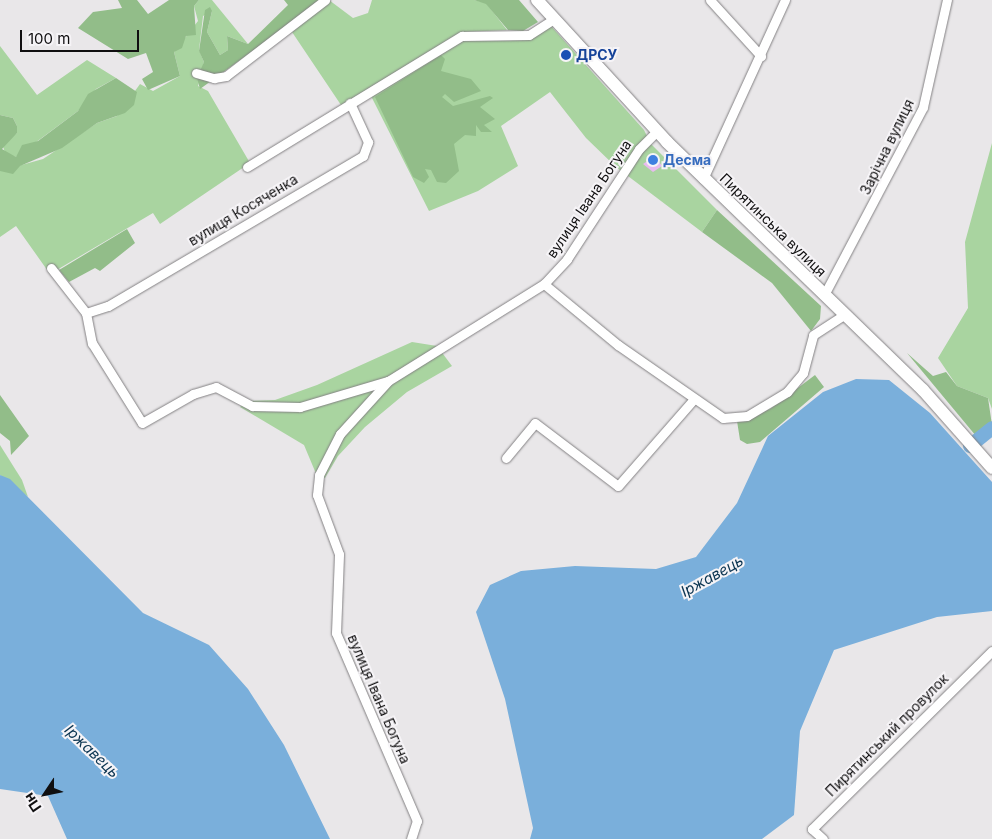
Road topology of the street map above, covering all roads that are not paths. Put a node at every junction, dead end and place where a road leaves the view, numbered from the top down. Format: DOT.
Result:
graph roads {
  1 [pos="325,0"];
  2 [pos="537,0"];
  3 [pos="710,0"];
  4 [pos="785,0"];
  5 [pos="947,0"];
  6 [pos="554,19"];
  7 [pos="761,56"];
  8 [pos="196,72"];
  9 [pos="350,103"];
  10 [pos="657,131"];
  11 [pos="247,167"];
  12 [pos="703,178"];
  13 [pos="51,268"];
  14 [pos="544,284"];
  15 [pos="824,295"];
  16 [pos="86,313"];
  17 [pos="845,314"];
  18 [pos="388,381"];
  19 [pos="693,400"];
  20 [pos="506,458"];
  21 [pos="990,466"];
  22 [pos="992,651"];
  23 [pos="411,839"];
  24 [pos="823,839"];
  1 -- 8 [label="street"];
  2 -- 6 [label="main road, Пирятинська вулиця"];
  3 -- 7 [label="street"];
  4 -- 7 [label="street"];
  5 -- 15 [label="street, Зарічна вулиця"];
  6 -- 9 [label="street"];
  6 -- 10 [label="main road, Пирятинська вулиця"];
  7 -- 12 [label="street"];
  9 -- 11 [label="street"];
  9 -- 16 [label="street, вулиця Косяченка"];
  10 -- 12 [label="main road, Пирятинська вулиця"];
  10 -- 14 [label="street, вулиця Івана Богуна"];
  12 -- 15 [label="main road, Пирятинська вулиця"];
  13 -- 16 [label="street, вулиця Івана Богуна"];
  14 -- 18 [label="street, вулиця Івана Богуна"];
  14 -- 19 [label="street"];
  15 -- 17 [label="main road, Пирятинська вулиця"];
  16 -- 18 [label="street, вулиця Івана Богуна"];
  17 -- 19 [label="street"];
  17 -- 21 [label="main road, Пирятинська вулиця"];
  18 -- 23 [label="street, вулиця Івана Богуна"];
  19 -- 20 [label="street"];
  22 -- 24 [label="street, Пирятинський провулок"];
}
